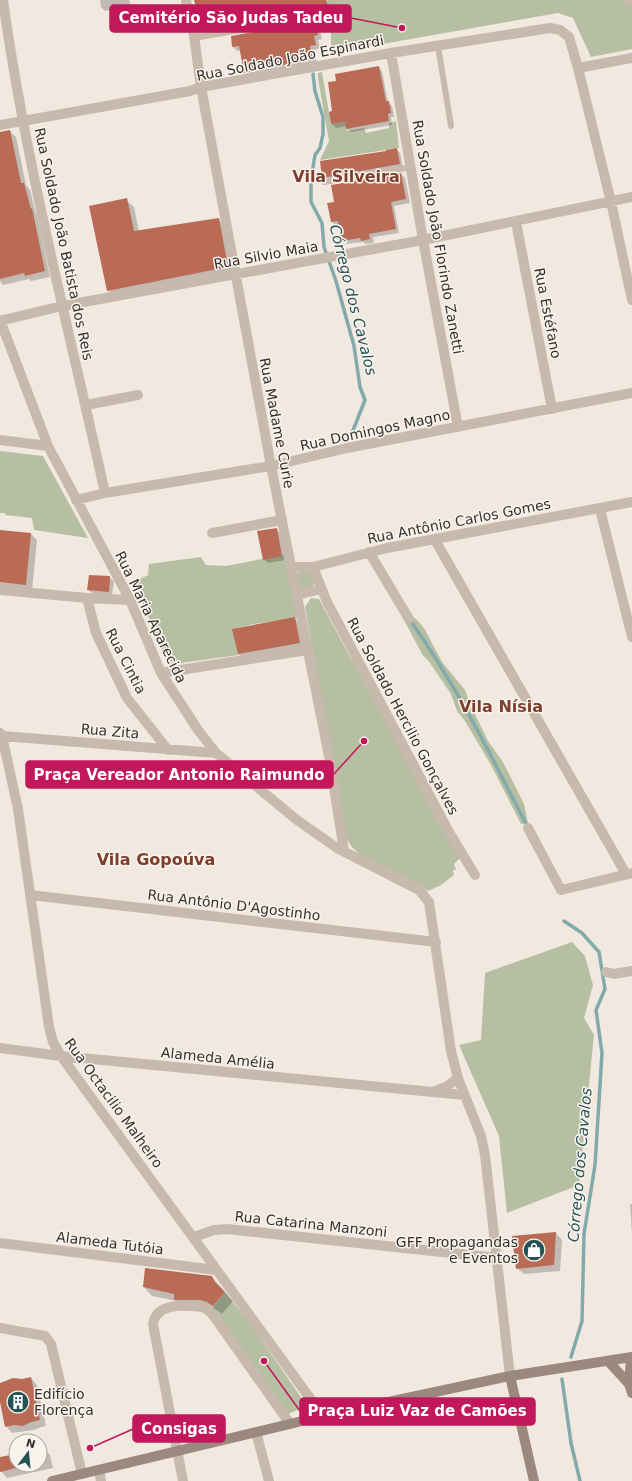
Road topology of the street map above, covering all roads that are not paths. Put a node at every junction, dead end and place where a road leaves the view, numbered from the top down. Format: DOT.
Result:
graph roads {
  1 [pos="3,0"];
  2 [pos="186,0"];
  3 [pos="626,0"];
  4 [pos="632,4"];
  5 [pos="308,16"];
  6 [pos="194,36"];
  7 [pos="438,46"];
  8 [pos="391,53"];
  9 [pos="632,58"];
  10 [pos="578,68"];
  11 [pos="201,87"];
  12 [pos="23,120"];
  13 [pos="0,125"];
  14 [pos="451,126"];
  15 [pos="411,167"];
  16 [pos="324,182"];
  17 [pos="632,197"];
  18 [pos="611,202"];
  19 [pos="516,222"];
  20 [pos="423,240"];
  21 [pos="235,274"];
  22 [pos="632,300"];
  23 [pos="62,306"];
  24 [pos="0,320"];
  25 [pos="632,393"];
  26 [pos="138,395"];
  27 [pos="86,405"];
  28 [pos="552,409"];
  29 [pos="458,427"];
  30 [pos="0,440"];
  31 [pos="48,446"];
  32 [pos="271,466"];
  33 [pos="105,494"];
  34 [pos="76,500"];
  35 [pos="632,502"];
  36 [pos="600,509"];
  37 [pos="282,520"];
  38 [pos="212,533"];
  39 [pos="435,540"];
  40 [pos="369,552"];
  41 [pos="313,566"];
  42 [pos="292,567"];
  43 [pos="321,589"];
  44 [pos="0,590"];
  45 [pos="297,595"];
  46 [pos="87,598"];
  47 [pos="130,600"];
  48 [pos="409,619"];
  49 [pos="632,637"];
  50 [pos="308,650"];
  51 [pos="161,674"];
  52 [pos="1,734"];
  53 [pos="168,750"];
  54 [pos="216,753"];
  55 [pos="528,828"];
  56 [pos="344,851"];
  57 [pos="629,873"];
  58 [pos="475,874"];
  59 [pos="30,895"];
  60 [pos="436,942"];
  61 [pos="632,971"];
  62 [pos="606,972"];
  63 [pos="0,1048"];
  64 [pos="61,1056"];
  65 [pos="458,1078"];
  66 [pos="434,1092"];
  67 [pos="464,1095"];
  68 [pos="194,1237"];
  69 [pos="0,1243"];
  70 [pos="498,1258"];
  71 [pos="216,1270"];
  72 [pos="0,1328"];
  73 [pos="631,1358"];
  74 [pos="608,1361"];
  75 [pos="510,1376"];
  76 [pos="631,1388"];
  77 [pos="323,1416"];
  78 [pos="290,1424"];
  79 [pos="256,1432"];
  80 [pos="177,1450"];
  81 [pos="99,1470"];
  82 [pos="82,1474"];
  83 [pos="52,1481"];
  84 [pos="102,1481"];
  85 [pos="183,1481"];
  86 [pos="269,1481"];
  87 [pos="534,1481"];
  1 -- 12 [label="street, Rua Soldado João Batista dos Reis"];
  2 -- 6 [label="street, Rua Madame Curie"];
  3 -- 4 [label="lane"];
  5 -- 6 [label="street"];
  6 -- 11 [label="street, Rua Madame Curie"];
  7 -- 8 [label="street, Rua Soldado João Espinardi"];
  7 -- 10 [label="street, Rua Soldado João Espinardi"];
  7 -- 14 [label="lane"];
  8 -- 11 [label="street, Rua Soldado João Espinardi"];
  8 -- 15 [label="street, Rua Soldado João Florindo Zanetti"];
  9 -- 10 [label="street"];
  10 -- 18 [label="street, Rua Soldado João Espinardi"];
  11 -- 12 [label="street, Rua Soldado João Espinardi"];
  11 -- 21 [label="street, Rua Madame Curie"];
  12 -- 13 [label="street, Rua Soldado João Espinardi"];
  12 -- 23 [label="street, Rua Soldado João Batista dos Reis"];
  15 -- 16 [label="lane"];
  15 -- 20 [label="street, Rua Soldado João Florindo Zanetti"];
  17 -- 18 [label="street, Rua Silvio Maia"];
  18 -- 19 [label="street, Rua Silvio Maia"];
  18 -- 22 [label="street, Rua Soldado João Espinardi"];
  19 -- 20 [label="street, Rua Silvio Maia"];
  19 -- 28 [label="street, Rua Estéfano"];
  20 -- 21 [label="street, Rua Silvio Maia"];
  20 -- 29 [label="street, Rua Soldado João Florindo Zanetti"];
  21 -- 23 [label="street, Rua Silvio Maia"];
  21 -- 32 [label="street, Rua Madame Curie"];
  23 -- 24 [label="street, Rua Silvio Maia"];
  23 -- 27 [label="street, Rua Soldado João Batista dos Reis"];
  24 -- 31 [label="street, Rua Maria Aparecida"];
  25 -- 28 [label="street, Rua Domingos Magno"];
  26 -- 27 [label="street"];
  27 -- 33 [label="street, Rua Soldado João Batista dos Reis"];
  28 -- 29 [label="street, Rua Domingos Magno"];
  29 -- 32 [label="street, Rua Domingos Magno"];
  30 -- 31 [label="street"];
  31 -- 34 [label="street, Rua Maria Aparecida"];
  32 -- 33 [label="street, Rua Domingos Magno"];
  32 -- 37 [label="street, Rua Madame Curie"];
  33 -- 34 [label="street, Rua Domingos Magno"];
  34 -- 47 [label="street, Rua Maria Aparecida"];
  35 -- 36 [label="street, Rua Antônio Carlos Gomes"];
  36 -- 39 [label="street, Rua Antônio Carlos Gomes"];
  36 -- 49 [label="street"];
  37 -- 38 [label="street"];
  37 -- 42 [label="street, Rua Madame Curie"];
  39 -- 40 [label="street, Rua Antônio Carlos Gomes"];
  39 -- 57 [label="street"];
  40 -- 41 [label="street, Rua Antônio Carlos Gomes"];
  40 -- 48 [label="street"];
  41 -- 42 [label="street, Rua Antônio Carlos Gomes"];
  41 -- 43 [label="street, Rua Soldado Hercilio Gonçalves"];
  42 -- 45 [label="street, Rua Madame Curie"];
  43 -- 45 [label="street"];
  43 -- 58 [label="street, Rua Soldado Hercilio Gonçalves"];
  44 -- 46 [label="street"];
  45 -- 50 [label="street, Rua Madame Curie"];
  46 -- 47 [label="street"];
  46 -- 53 [label="street, Rua Cintia"];
  47 -- 51 [label="street, Rua Maria Aparecida"];
  50 -- 51 [label="street"];
  50 -- 56 [label="street, Rua Madame Curie"];
  51 -- 54 [label="street, Rua Maria Aparecida"];
  52 -- 53 [label="street, Rua Zita"];
  52 -- 59 [label="street, Rua Octacilio Malheiro"];
  53 -- 54 [label="street, Rua Zita"];
  54 -- 56 [label="street, Rua Maria Aparecida"];
  55 -- 57 [label="street"];
  56 -- 60 [label="street, Rua Maria Aparecida"];
  59 -- 60 [label="street, Rua Antônio D'Agostinho"];
  59 -- 64 [label="street, Rua Octacilio Malheiro"];
  60 -- 65 [label="street, Rua Maria Aparecida"];
  61 -- 62 [label="street"];
  63 -- 64 [label="street, Alameda Amélia"];
  64 -- 66 [label="street, Alameda Amélia"];
  64 -- 68 [label="street, Rua Octacilio Malheiro"];
  65 -- 66 [label="street"];
  65 -- 67 [label="street, Rua Maria Aparecida"];
  66 -- 67 [label="street, Alameda Amélia"];
  67 -- 70 [label="street, Rua Maria Aparecida"];
  68 -- 70 [label="street, Rua Catarina Manzoni"];
  68 -- 71 [label="street, Rua Octacilio Malheiro"];
  69 -- 71 [label="street, Alameda Tutóia"];
  70 -- 75 [label="street, Rua Maria Aparecida"];
  71 -- 77 [label="street, Rua Octacilio Malheiro"];
  72 -- 82 [label="street"];
  73 -- 74 [label="street"];
  73 -- 76 [label="street"];
  74 -- 75 [label="street"];
  74 -- 76 [label="street"];
  75 -- 77 [label="street"];
  75 -- 87 [label="street"];
  77 -- 78 [label="street"];
  78 -- 79 [label="street"];
  78 -- 80 [label="street"];
  79 -- 80 [label="street"];
  79 -- 86 [label="street"];
  80 -- 81 [label="street"];
  80 -- 85 [label="street"];
  81 -- 82 [label="street"];
  81 -- 84 [label="street"];
  82 -- 83 [label="street"];
}
